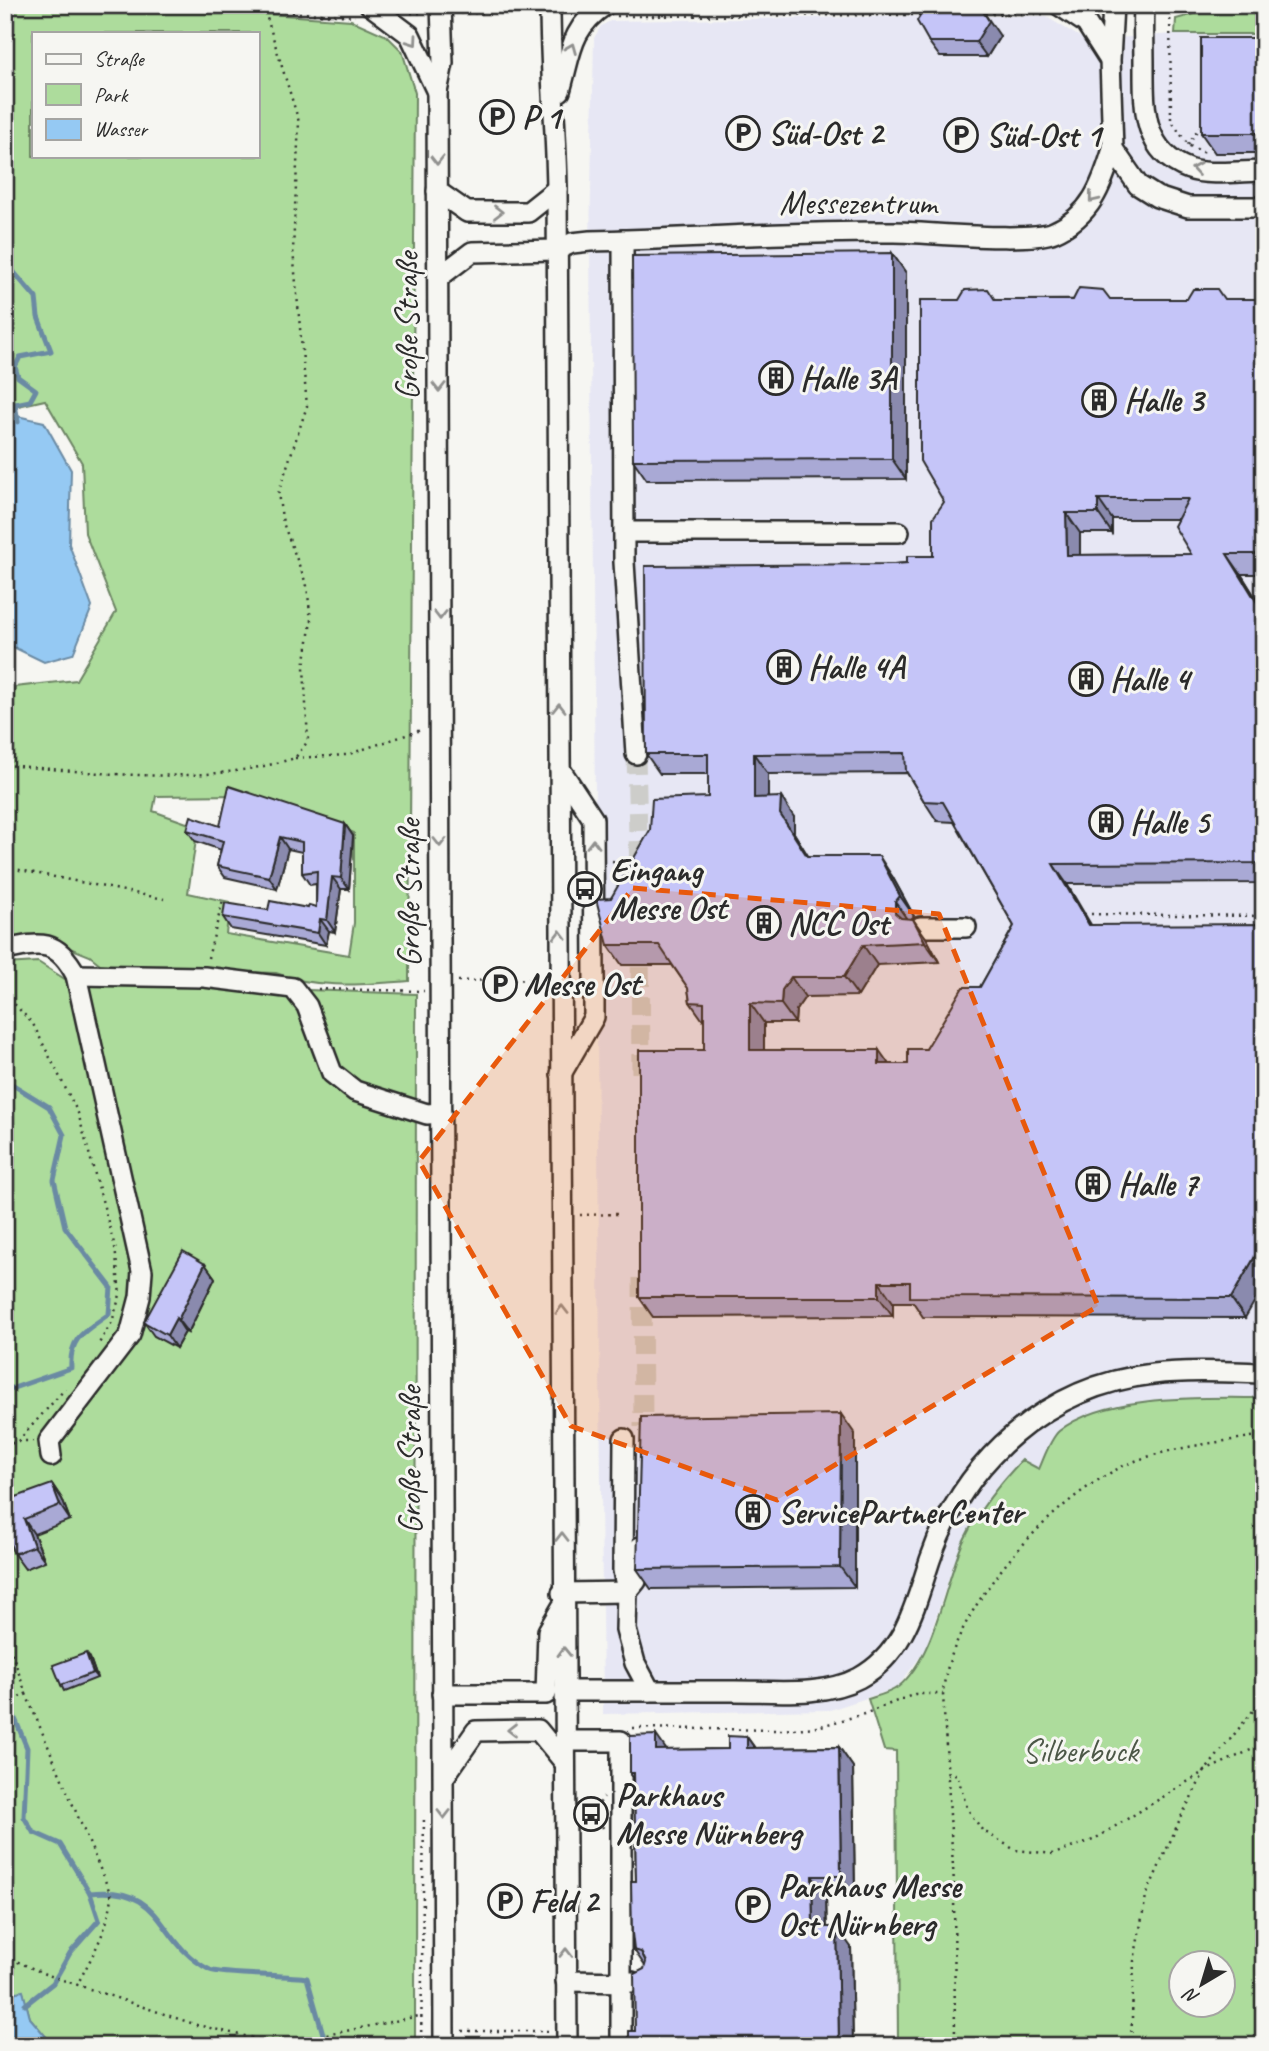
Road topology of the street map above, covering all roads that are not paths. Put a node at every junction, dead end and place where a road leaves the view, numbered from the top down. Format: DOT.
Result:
graph roads {
  1 [pos="1113,5"];
  2 [pos="1144,5"];
  3 [pos="441,9"];
  4 [pos="550,9"];
  5 [pos="1055,10"];
  6 [pos="365,11"];
  7 [pos="608,11"];
  8 [pos="1110,60"];
  9 [pos="437,92"];
  10 [pos="556,102"];
  11 [pos="1113,149"];
  12 [pos="1264,171"];
  13 [pos="557,189"];
  14 [pos="437,191"];
  15 [pos="1264,207"];
  16 [pos="623,240"];
  17 [pos="557,250"];
  18 [pos="438,278"];
  19 [pos="624,532"];
  20 [pos="899,533"];
  21 [pos="636,754"];
  22 [pos="560,768"];
  23 [pos="966,927"];
  24 [pos="920,928"];
  25 [pos="5,950"];
  26 [pos="76,975"];
  27 [pos="561,1075"];
  28 [pos="441,1113"];
  29 [pos="1264,1373"];
  30 [pos="633,1440"];
  31 [pos="50,1449"];
  32 [pos="627,1592"];
  33 [pos="563,1600"];
  34 [pos="564,1691"];
  35 [pos="650,1691"];
  36 [pos="442,1694"];
  37 [pos="565,1741"];
  38 [pos="565,1763"];
  39 [pos="444,1777"];
  40 [pos="566,1981"];
  41 [pos="620,1982"];
  42 [pos="648,1982"];
  43 [pos="443,2038"];
  44 [pos="566,2038"];
  45 [pos="621,2046"];
  1 -- 8 [label="lane, Messezentrum"];
  12 -- 2 [label="lane, one-way"];
  3 -- 9 [label="lane, Große Straße"];
  4 -- 10 [label="lane"];
  5 -- 8 [label="lane"];
  6 -- 9 [label="lane, Große Straße, one-way"];
  10 -- 7 [label="lane, one-way"];
  8 -- 11 [label="lane, Messezentrum"];
  9 -- 14 [label="lane, Große Straße, one-way"];
  10 -- 13 [label="lane"];
  11 -- 15 [label="lane"];
  11 -- 16 [label="lane, Messezentrum, one-way"];
  14 -- 13 [label="lane, one-way"];
  13 -- 17 [label="lane"];
  14 -- 18 [label="lane, Große Straße"];
  16 -- 17 [label="lane, Messezentrum"];
  16 -- 19 [label="lane"];
  17 -- 18 [label="lane, Messezentrum"];
  22 -- 17 [label="lane, one-way"];
  18 -- 28 [label="lane, Große Straße, one-way"];
  19 -- 20 [label="lane"];
  19 -- 21 [label="lane"];
  27 -- 22 [label="lane, one-way"];
  27 -- 22 [label="lane, one-way"];
  23 -- 24 [label="lane"];
  25 -- 26 [label="lane"];
  26 -- 28 [label="lane"];
  26 -- 31 [label="lane"];
  33 -- 27 [label="lane, one-way"];
  28 -- 36 [label="lane, Große Straße"];
  29 -- 35 [label="lane"];
  30 -- 32 [label="lane"];
  32 -- 33 [label="lane"];
  32 -- 35 [label="lane"];
  34 -- 33 [label="lane, one-way"];
  33 -- 36 [label="lane"];
  34 -- 35 [label="lane"];
  34 -- 37 [label="lane"];
  36 -- 39 [label="lane, Große Straße"];
  37 -- 38 [label="lane"];
  37 -- 41 [label="lane"];
  38 -- 39 [label="lane, one-way"];
  40 -- 38 [label="lane, one-way"];
  39 -- 43 [label="lane, Große Straße, one-way"];
  40 -- 41 [label="lane"];
  40 -- 44 [label="lane"];
  41 -- 42 [label="lane"];
  41 -- 45 [label="lane"];
}
